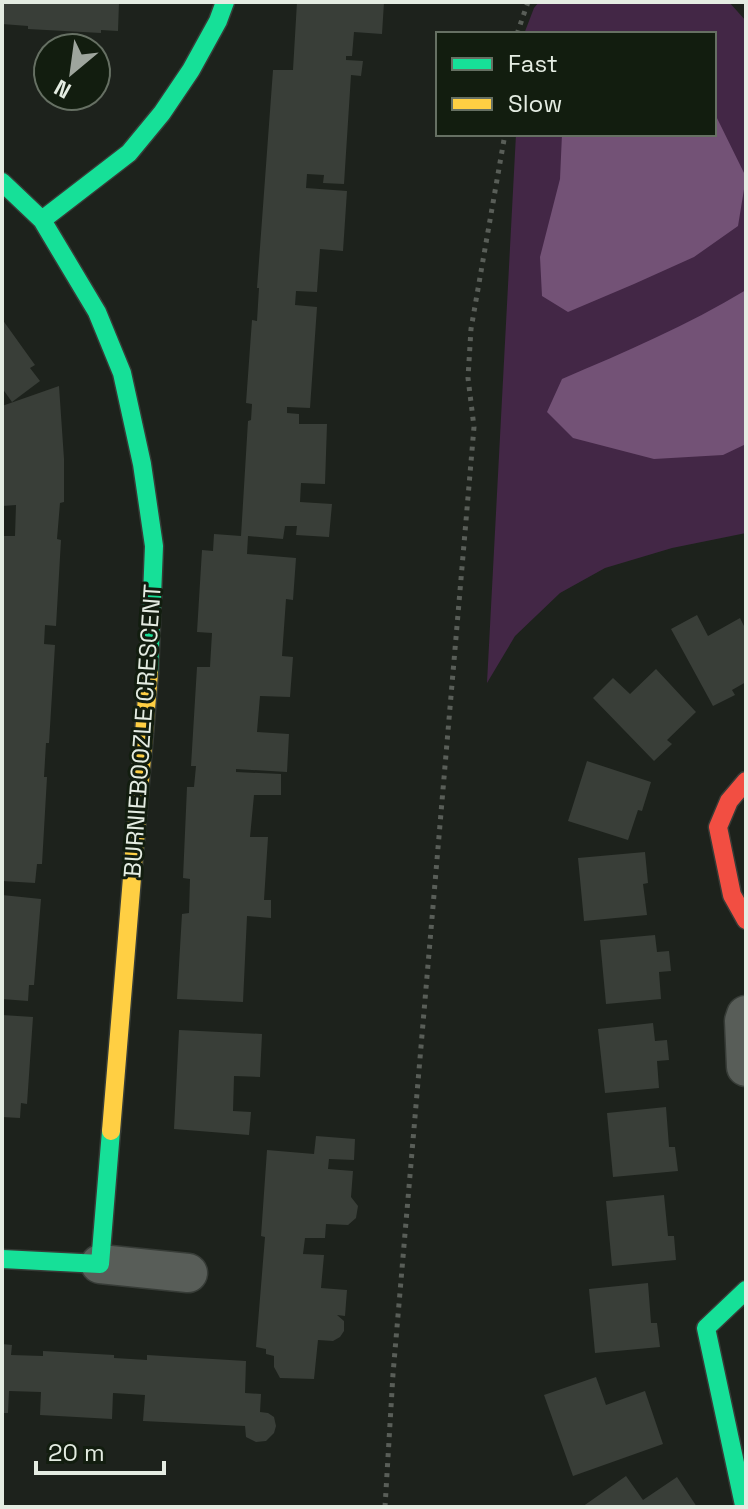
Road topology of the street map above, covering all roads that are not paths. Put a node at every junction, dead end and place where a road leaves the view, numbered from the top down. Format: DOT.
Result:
graph roads {
  1 [pos="225,2"];
  2 [pos="2,182"];
  3 [pos="42,220"];
  4 [pos="746,781"];
  5 [pos="746,920"];
  6 [pos="746,1015"];
  7 [pos="746,1067"];
  8 [pos="2,1259"];
  9 [pos="100,1264"];
  10 [pos="188,1273"];
  11 [pos="746,1290"];
  12 [pos="744,1505"];
  1 -- 3 [label="street"];
  2 -- 3 [label="street, BURNIEBOOZLE CRESCENT"];
  3 -- 9 [label="street, BURNIEBOOZLE CRESCENT"];
  4 -- 5 [label="street"];
  6 -- 7 [label="street"];
  8 -- 9 [label="street"];
  9 -- 10 [label="street"];
  11 -- 12 [label="street"];
}
